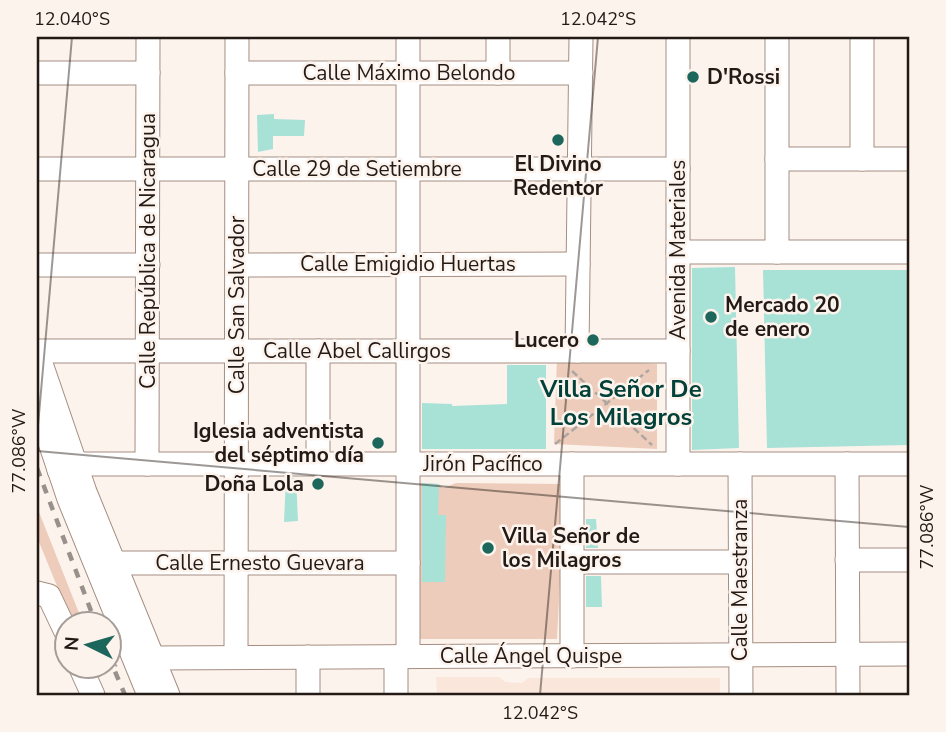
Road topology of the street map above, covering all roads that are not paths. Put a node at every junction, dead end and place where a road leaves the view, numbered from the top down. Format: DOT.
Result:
graph roads {
  1 [pos="148,37"];
  2 [pos="237,37"];
  3 [pos="408,37"];
  4 [pos="498,37"];
  5 [pos="581,37"];
  6 [pos="678,37"];
  7 [pos="777,37"];
  8 [pos="862,37"];
  9 [pos="37,73"];
  10 [pos="148,73"];
  11 [pos="237,73"];
  12 [pos="408,73"];
  13 [pos="498,73"];
  14 [pos="581,73"];
  15 [pos="777,159"];
  16 [pos="862,159"];
  17 [pos="909,159"];
  18 [pos="37,169"];
  19 [pos="148,169"];
  20 [pos="237,169"];
  21 [pos="408,169"];
  22 [pos="580,169"];
  23 [pos="678,169"];
  24 [pos="678,252"];
  25 [pos="777,252"];
  26 [pos="909,252"];
  27 [pos="408,264"];
  28 [pos="578,264"];
  29 [pos="37,265"];
  30 [pos="148,265"];
  31 [pos="237,265"];
  32 [pos="37,351"];
  33 [pos="148,351"];
  34 [pos="236,351"];
  35 [pos="318,351"];
  36 [pos="408,351"];
  37 [pos="577,351"];
  38 [pos="678,351"];
  39 [pos="37,404"];
  40 [pos="678,457"];
  41 [pos="148,464"];
  42 [pos="237,464"];
  43 [pos="318,464"];
  44 [pos="408,464"];
  45 [pos="562,464"];
  46 [pos="740,464"];
  47 [pos="847,464"];
  48 [pos="909,464"];
  49 [pos="67,467"];
  50 [pos="848,560"];
  51 [pos="909,560"];
  52 [pos="572,562"];
  53 [pos="740,562"];
  54 [pos="113,563"];
  55 [pos="236,563"];
  56 [pos="408,563"];
  57 [pos="37,593"];
  58 [pos="56,610"];
  59 [pos="740,654"];
  60 [pos="848,654"];
  61 [pos="909,654"];
  62 [pos="402,656"];
  63 [pos="572,656"];
  64 [pos="236,657"];
  65 [pos="308,657"];
  66 [pos="153,658"];
  67 [pos="149,695"];
  68 [pos="168,695"];
  69 [pos="308,695"];
  70 [pos="396,695"];
  71 [pos="740,695"];
  72 [pos="848,695"];
  1 -- 10 [label="street, Calle República de Nicaragua"];
  2 -- 11 [label="street, Calle San Salvador"];
  3 -- 12 [label="street"];
  4 -- 13 [label="street"];
  5 -- 14 [label="street"];
  6 -- 23 [label="street, Avenida Materiales"];
  7 -- 15 [label="street"];
  8 -- 16 [label="street"];
  9 -- 10 [label="street"];
  10 -- 19 [label="street, Calle República de Nicaragua"];
  11 -- 12 [label="street, Calle Máximo Belondo"];
  11 -- 20 [label="street, Calle San Salvador"];
  12 -- 13 [label="street, Calle Máximo Belondo"];
  12 -- 21 [label="street"];
  13 -- 14 [label="street, Calle Máximo Belondo"];
  14 -- 22 [label="street"];
  15 -- 16 [label="street"];
  15 -- 25 [label="street"];
  16 -- 17 [label="street"];
  18 -- 19 [label="street, Calle 29 de Setiembre"];
  19 -- 20 [label="street, Calle 29 de Setiembre"];
  19 -- 30 [label="street, Calle República de Nicaragua"];
  20 -- 21 [label="street, Calle 29 de Setiembre"];
  20 -- 31 [label="street, Calle San Salvador"];
  21 -- 22 [label="street, Calle 29 de Setiembre"];
  21 -- 27 [label="street"];
  22 -- 23 [label="street, Calle 29 de Setiembre"];
  22 -- 28 [label="street"];
  23 -- 24 [label="street, Avenida Materiales"];
  24 -- 25 [label="street"];
  24 -- 38 [label="street, Avenida Materiales"];
  25 -- 26 [label="street"];
  27 -- 28 [label="street, Calle Emigidio Huertas"];
  27 -- 31 [label="street, Calle Emigidio Huertas"];
  27 -- 36 [label="street"];
  28 -- 37 [label="street"];
  29 -- 30 [label="street"];
  30 -- 33 [label="street, Calle República de Nicaragua"];
  31 -- 34 [label="street, Calle San Salvador"];
  32 -- 33 [label="street, Calle Abel Callirgos"];
  32 -- 49 [label="street"];
  33 -- 34 [label="street, Calle Abel Callirgos"];
  33 -- 41 [label="street, Calle República de Nicaragua"];
  34 -- 35 [label="street, Calle Abel Callirgos"];
  34 -- 42 [label="street, Calle San Salvador"];
  35 -- 36 [label="street, Calle Abel Callirgos"];
  35 -- 43 [label="street"];
  36 -- 37 [label="street, Calle Abel Callirgos"];
  36 -- 44 [label="street"];
  37 -- 38 [label="street, Calle Abel Callirgos"];
  38 -- 40 [label="street, Avenida Materiales"];
  39 -- 49 [label="street"];
  40 -- 45 [label="street, Jirón Pacífico"];
  40 -- 46 [label="street, Jirón Pacífico"];
  41 -- 42 [label="street, Jirón Pacífico"];
  41 -- 49 [label="street, Jirón Pacífico"];
  42 -- 43 [label="street, Jirón Pacífico"];
  42 -- 55 [label="street, Calle San Salvador"];
  43 -- 44 [label="street, Jirón Pacífico"];
  44 -- 45 [label="street, Jirón Pacífico"];
  44 -- 56 [label="street"];
  45 -- 52 [label="street"];
  46 -- 47 [label="street, Jirón Pacífico"];
  46 -- 53 [label="street, Calle Maestranza"];
  47 -- 48 [label="street, Jirón Pacífico"];
  47 -- 50 [label="street"];
  49 -- 54 [label="street"];
  49 -- 67 [label="street"];
  50 -- 51 [label="street"];
  50 -- 60 [label="street"];
  52 -- 53 [label="street"];
  52 -- 63 [label="street"];
  53 -- 59 [label="street, Calle Maestranza"];
  54 -- 55 [label="street, Calle Ernesto Guevara"];
  54 -- 66 [label="street"];
  55 -- 56 [label="street, Calle Ernesto Guevara"];
  55 -- 64 [label="street, Calle San Salvador"];
  56 -- 62 [label="street"];
  57 -- 58 [label="street"];
  59 -- 60 [label="street, Calle Ángel Quispe"];
  59 -- 63 [label="street, Calle Ángel Quispe"];
  59 -- 71 [label="street, Calle Maestranza"];
  60 -- 61 [label="street, Calle Ángel Quispe"];
  60 -- 72 [label="street"];
  62 -- 63 [label="street, Calle Ángel Quispe"];
  62 -- 65 [label="street, Calle Ángel Quispe"];
  62 -- 70 [label="street"];
  64 -- 65 [label="street, Calle Ángel Quispe"];
  64 -- 66 [label="street, Calle Ángel Quispe"];
  65 -- 69 [label="street"];
  66 -- 68 [label="street"];
}
